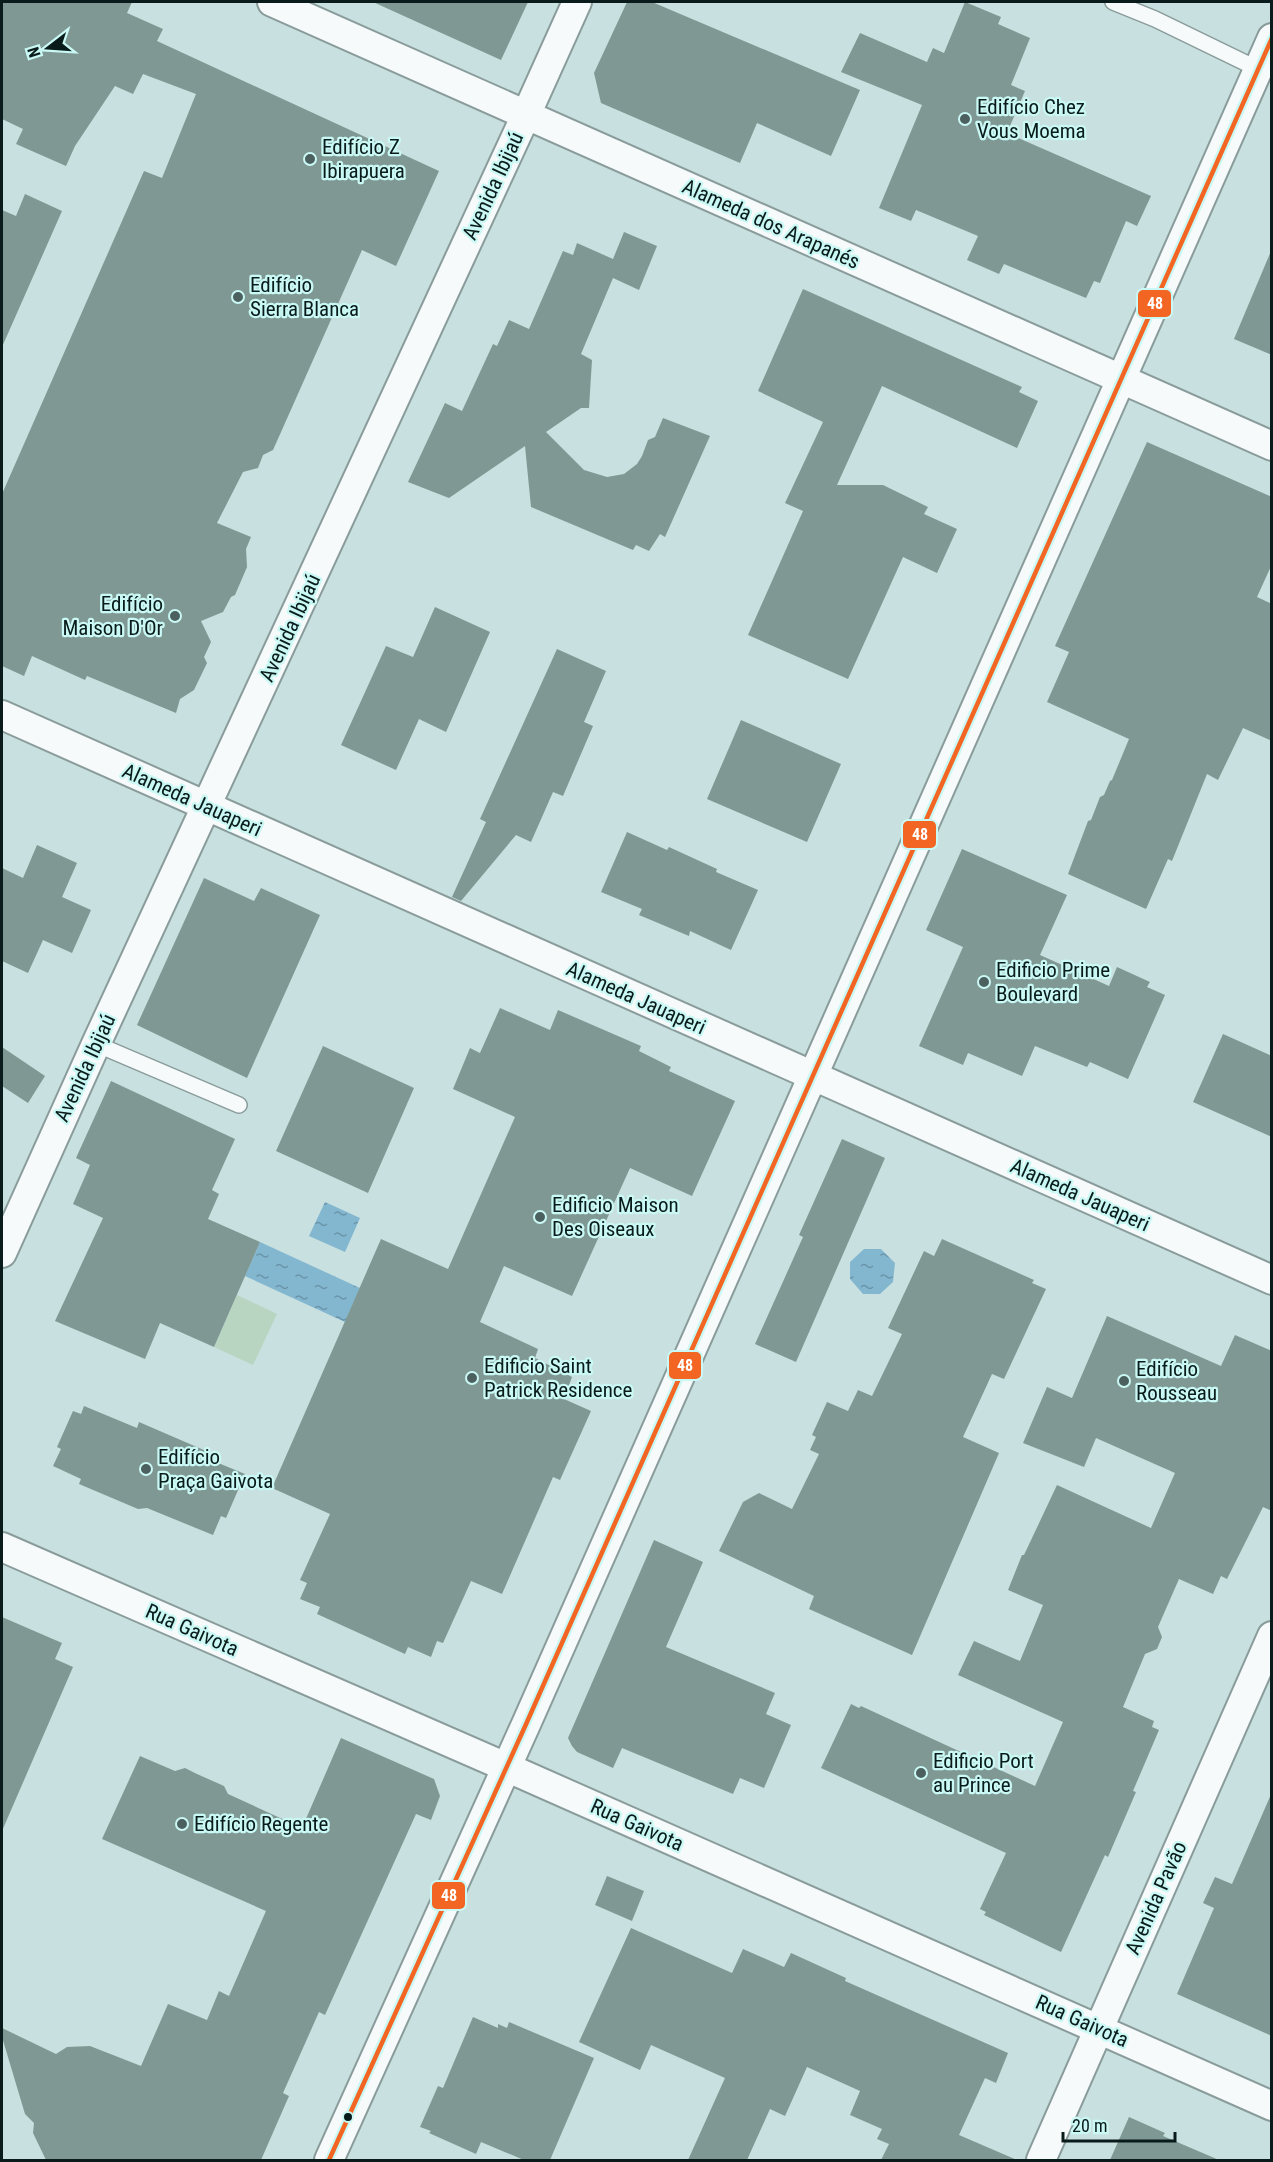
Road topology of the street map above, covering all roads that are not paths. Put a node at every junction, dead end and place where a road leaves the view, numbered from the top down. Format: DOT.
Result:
graph roads {
  1 [pos="272,2"];
  2 [pos="577,2"];
  3 [pos="1113,2"];
  4 [pos="1272,38"];
  5 [pos="1258,69"];
  6 [pos="526,116"];
  7 [pos="1122,379"];
  8 [pos="1272,446"];
  9 [pos="2,715"];
  10 [pos="207,807"];
  11 [pos="96,1044"];
  12 [pos="813,1076"];
  13 [pos="239,1105"];
  14 [pos="2,1253"];
  15 [pos="1272,1280"];
  16 [pos="2,1547"];
  17 [pos="1272,1636"];
  18 [pos="506,1767"];
  19 [pos="1099,2029"];
  20 [pos="1272,2106"];
  21 [pos="329,2160"];
  22 [pos="1041,2160"];
  1 -- 6 [label="street, Alameda dos Arapanés"];
  2 -- 6 [label="street, Avenida Ibijaú"];
  3 -- 5 [label="lane"];
  4 -- 5 [label="street"];
  5 -- 7 [label="street"];
  6 -- 7 [label="street, Alameda dos Arapanés"];
  6 -- 10 [label="street, Avenida Ibijaú"];
  7 -- 8 [label="street, Alameda dos Arapanés"];
  7 -- 12 [label="street"];
  9 -- 10 [label="street, Alameda Jauaperi"];
  10 -- 11 [label="street, Avenida Ibijaú"];
  10 -- 12 [label="street, Alameda Jauaperi"];
  11 -- 13 [label="lane"];
  11 -- 14 [label="street, Avenida Ibijaú"];
  12 -- 15 [label="street, Alameda Jauaperi"];
  12 -- 18 [label="street"];
  16 -- 18 [label="street, Rua Gaivota"];
  17 -- 19 [label="street, Avenida Pavão"];
  18 -- 19 [label="street, Rua Gaivota"];
  18 -- 21 [label="street"];
  19 -- 20 [label="street, Rua Gaivota"];
  19 -- 22 [label="street, Avenida Pavão"];
}
